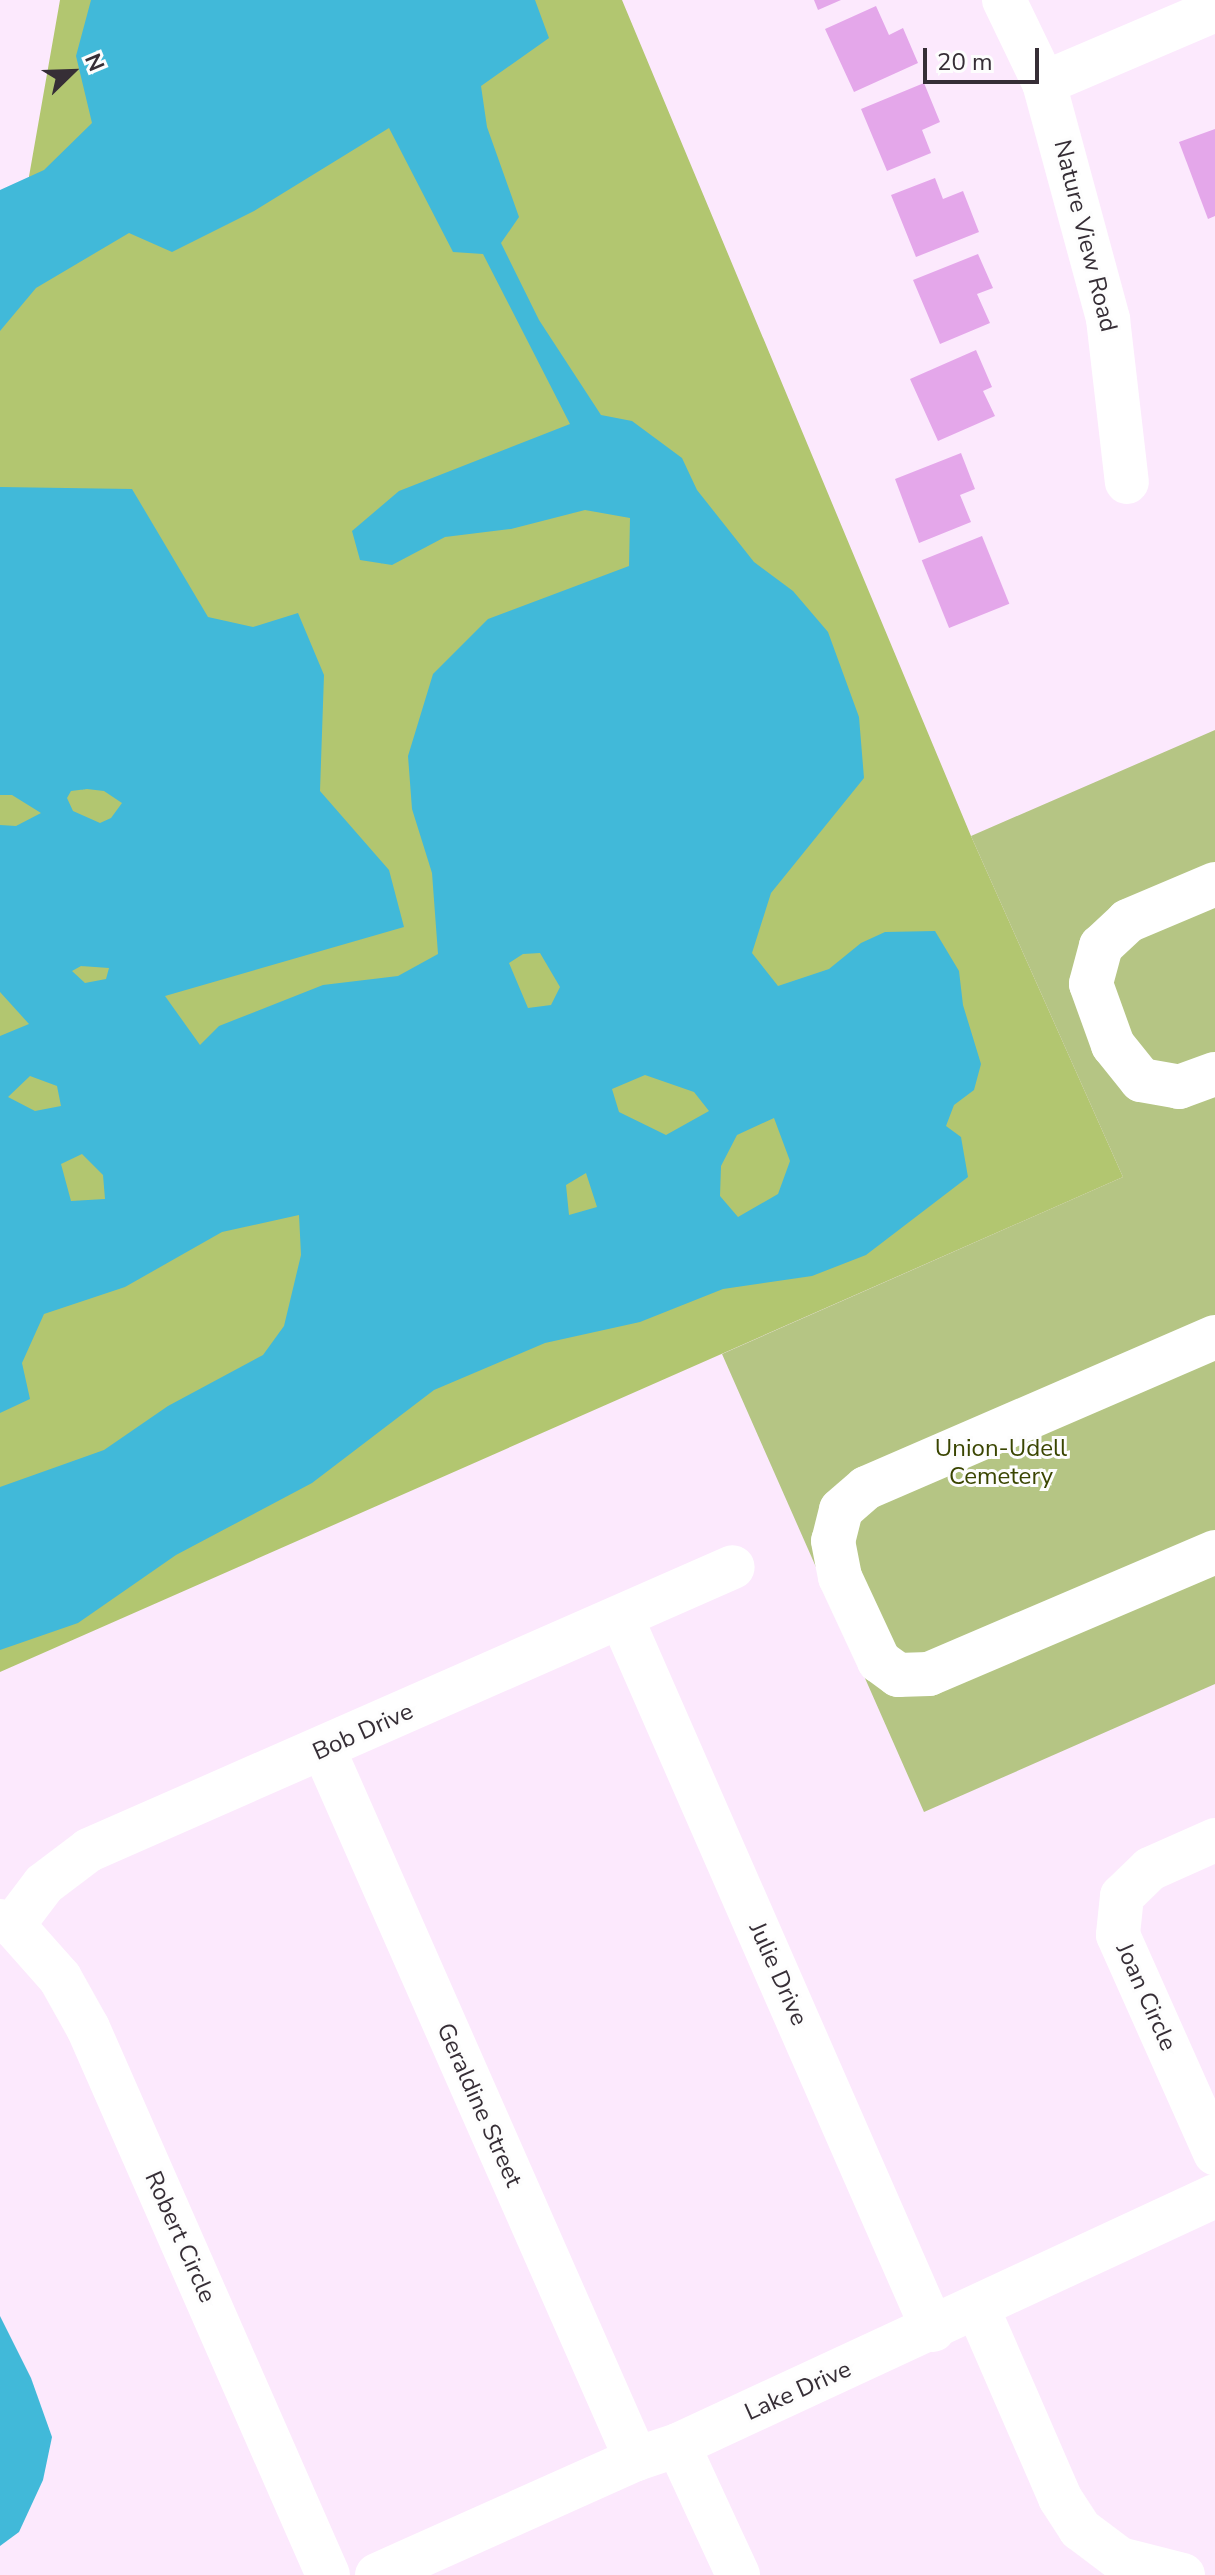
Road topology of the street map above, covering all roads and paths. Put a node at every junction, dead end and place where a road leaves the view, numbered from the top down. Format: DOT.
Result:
graph roads {
  1 [pos="1004,0"];
  2 [pos="1215,10"];
  3 [pos="1044,83"];
  4 [pos="1127,482"];
  5 [pos="1215,884"];
  6 [pos="1215,1074"];
  7 [pos="1215,1337"];
  8 [pos="1215,1552"];
  9 [pos="733,1567"];
  10 [pos="622,1619"];
  11 [pos="324,1750"];
  12 [pos="1215,1840"];
  13 [pos="7,1923"];
  14 [pos="1215,2153"];
  15 [pos="1215,2196"];
  16 [pos="978,2309"];
  17 [pos="933,2330"];
  18 [pos="678,2445"];
  19 [pos="636,2459"];
  20 [pos="328,2575"];
  21 [pos="377,2575"];
  22 [pos="738,2575"];
  23 [pos="1183,2575"];
  1 -- 3 [label="street, Nature View Road"];
  2 -- 3 [label="street"];
  3 -- 4 [label="street, Nature View Road"];
  5 -- 6 [label="street"];
  7 -- 8 [label="street"];
  9 -- 10 [label="street, Bob Drive"];
  10 -- 11 [label="street, Bob Drive"];
  10 -- 17 [label="street, Julie Drive"];
  11 -- 13 [label="street, Bob Drive"];
  11 -- 19 [label="street, Geraldine Street"];
  12 -- 14 [label="street, Joan Circle"];
  13 -- 20 [label="street, Robert Circle"];
  15 -- 16 [label="street, Lake Drive"];
  16 -- 17 [label="street, Lake Drive"];
  16 -- 23 [label="street"];
  17 -- 18 [label="street, Lake Drive"];
  18 -- 19 [label="street, Lake Drive"];
  18 -- 22 [label="street"];
  19 -- 21 [label="street, Lake Drive"];
}
